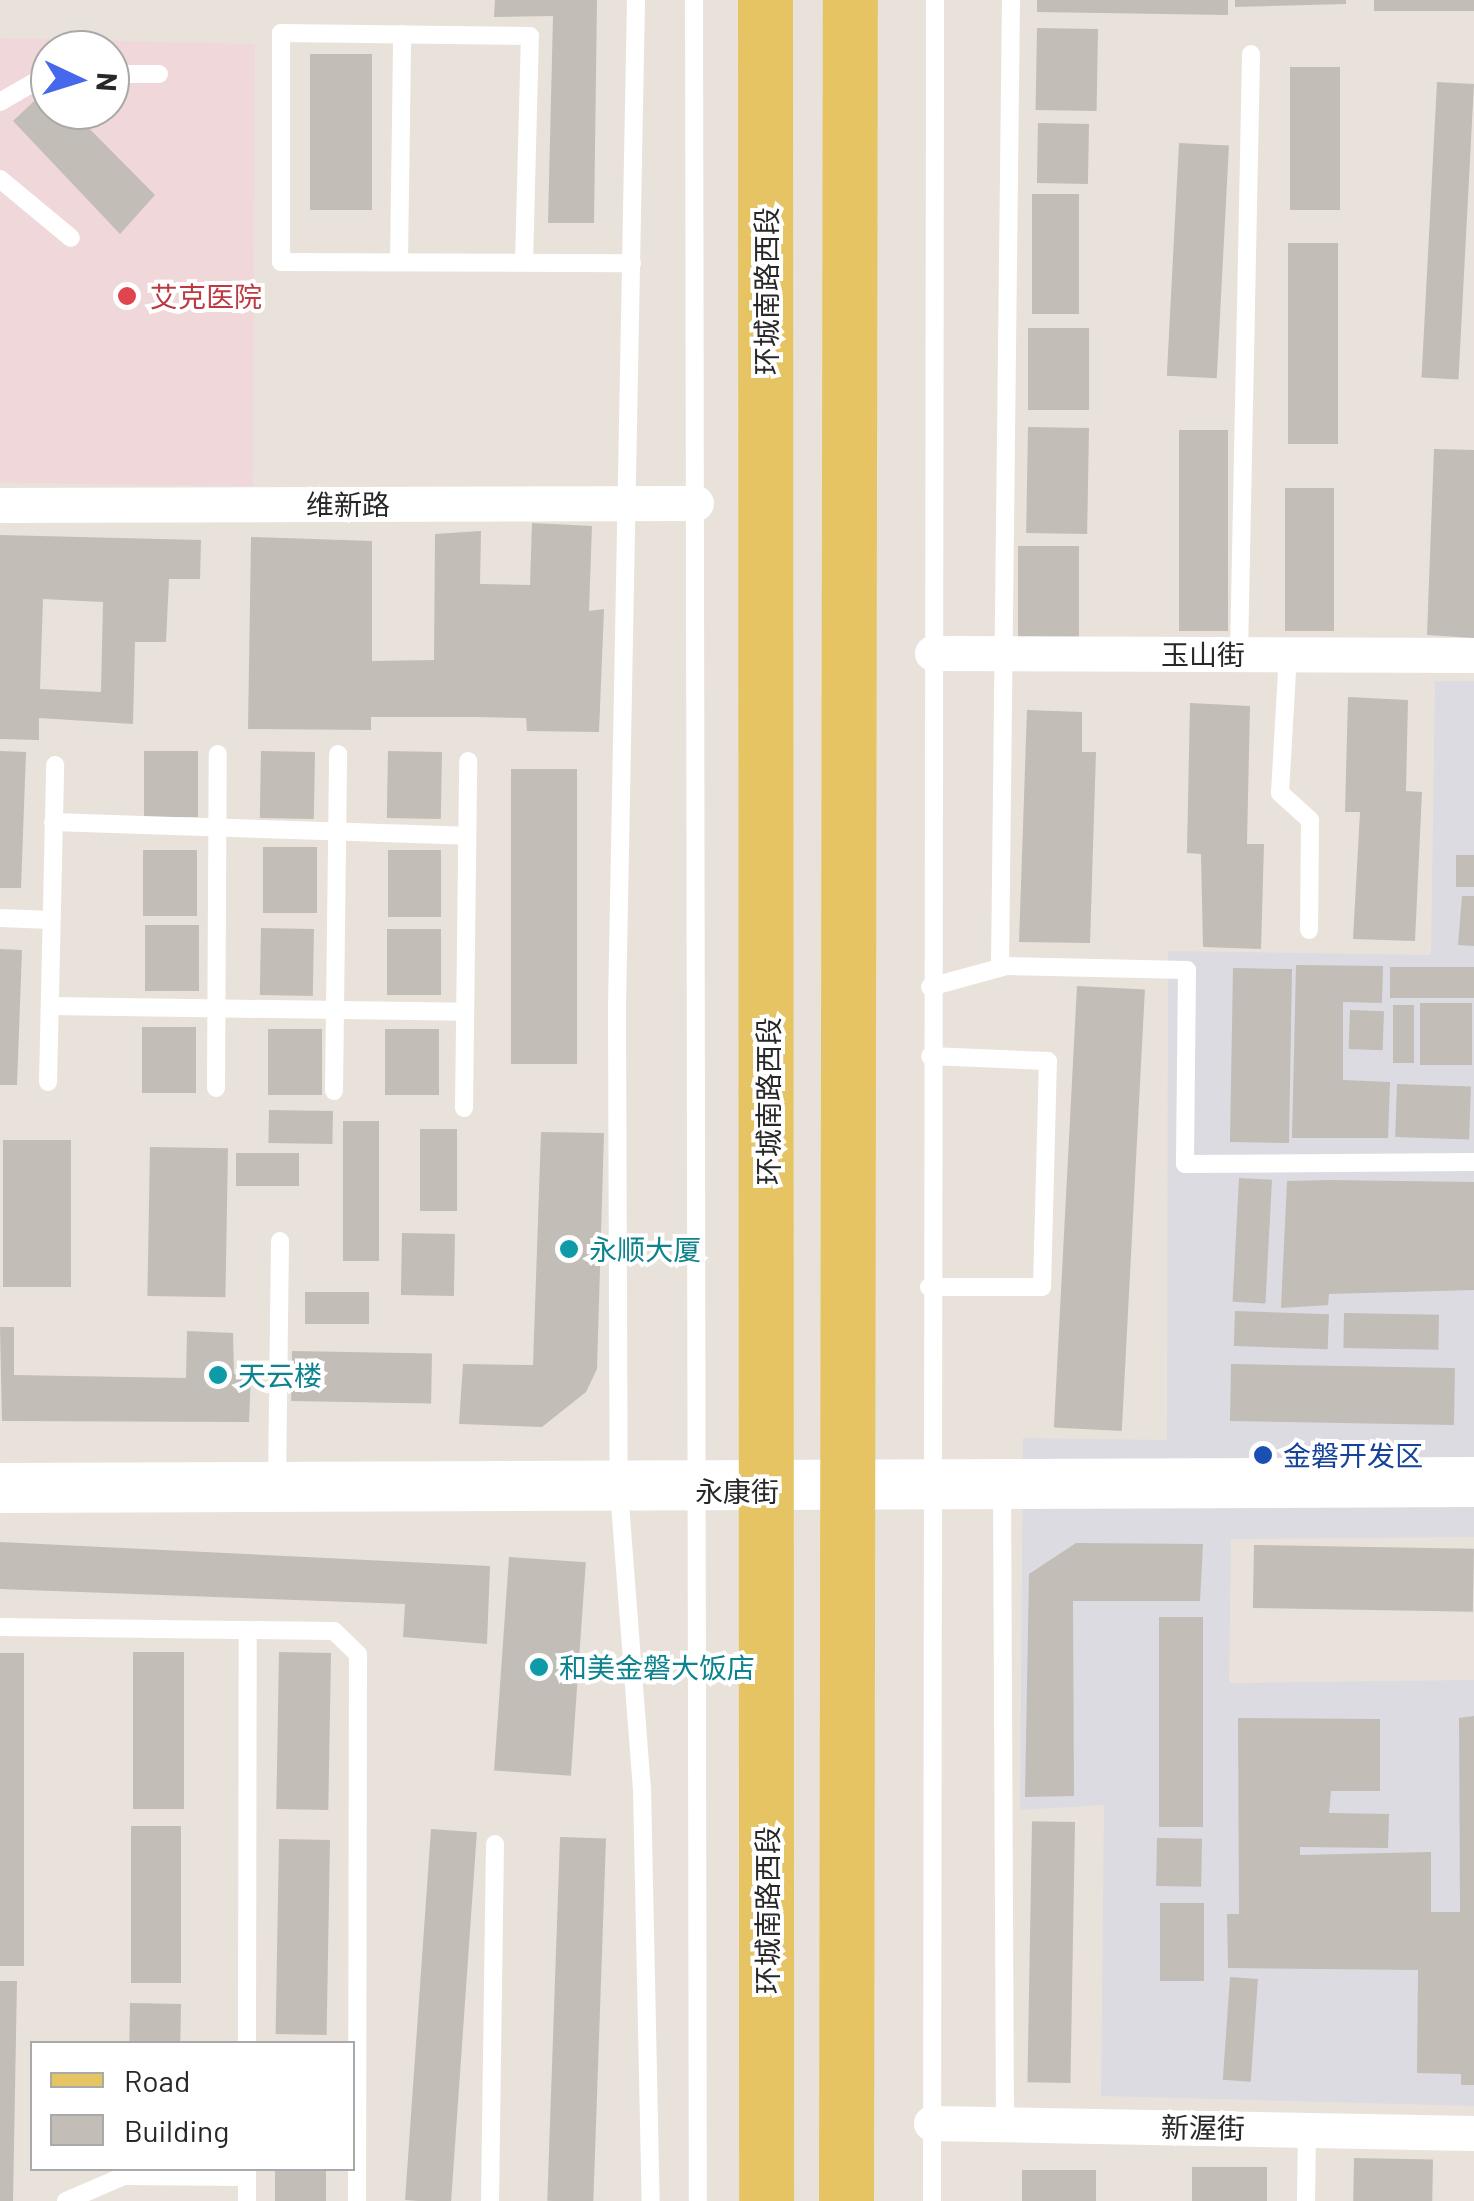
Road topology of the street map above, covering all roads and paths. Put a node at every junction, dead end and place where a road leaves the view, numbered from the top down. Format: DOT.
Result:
graph roads {
  1 [pos="636,0"];
  2 [pos="694,0"];
  3 [pos="765,0"];
  4 [pos="850,0"];
  5 [pos="935,0"];
  6 [pos="1011,0"];
  7 [pos="402,34"];
  8 [pos="1251,54"];
  9 [pos="130,74"];
  10 [pos="159,74"];
  11 [pos="30,85"];
  12 [pos="0,102"];
  13 [pos="0,179"];
  14 [pos="71,238"];
  15 [pos="399,262"];
  16 [pos="524,262"];
  17 [pos="632,263"];
  18 [pos="629,503"];
  19 [pos="696,503"];
  20 [pos="0,505"];
  21 [pos="932,653"];
  22 [pos="1004,653"];
  23 [pos="1239,654"];
  24 [pos="1288,654"];
  25 [pos="1474,655"];
  26 [pos="218,754"];
  27 [pos="338,754"];
  28 [pos="468,761"];
  29 [pos="54,765"];
  30 [pos="53,822"];
  31 [pos="218,828"];
  32 [pos="337,832"];
  33 [pos="467,836"];
  34 [pos="0,918"];
  35 [pos="52,920"];
  36 [pos="1309,930"];
  37 [pos="1000,968"];
  38 [pos="930,988"];
  39 [pos="50,1006"];
  40 [pos="216,1008"];
  41 [pos="336,1010"];
  42 [pos="465,1012"];
  43 [pos="930,1056"];
  44 [pos="48,1082"];
  45 [pos="216,1088"];
  46 [pos="334,1091"];
  47 [pos="464,1108"];
  48 [pos="1474,1162"];
  49 [pos="280,1241"];
  50 [pos="929,1286"];
  51 [pos="1474,1482"];
  52 [pos="1002,1486"];
  53 [pos="928,1487"];
  54 [pos="0,1488"];
  55 [pos="769,1490"];
  56 [pos="848,1490"];
  57 [pos="619,1491"];
  58 [pos="698,1491"];
  59 [pos="277,1492"];
  60 [pos="0,1627"];
  61 [pos="248,1630"];
  62 [pos="495,1844"];
  63 [pos="248,2041"];
  64 [pos="1004,2122"];
  65 [pos="931,2123"];
  66 [pos="1307,2130"];
  67 [pos="1474,2132"];
  68 [pos="247,2172"];
  69 [pos="66,2201"];
  70 [pos="247,2201"];
  71 [pos="357,2201"];
  72 [pos="490,2201"];
  73 [pos="651,2201"];
  74 [pos="698,2201"];
  75 [pos="766,2201"];
  76 [pos="846,2201"];
  77 [pos="932,2201"];
  78 [pos="1306,2201"];
  1 -- 17 [label="lane"];
  2 -- 19 [label="lane"];
  3 -- 55 [label="main road, 环城南路西段"];
  4 -- 56 [label="main road"];
  5 -- 21 [label="lane"];
  6 -- 22 [label="lane"];
  7 -- 15 [label="lane"];
  7 -- 15 [label="lane"];
  7 -- 16 [label="lane"];
  8 -- 23 [label="lane"];
  9 -- 10 [label="lane"];
  11 -- 12 [label="lane"];
  13 -- 14 [label="lane"];
  15 -- 16 [label="lane"];
  16 -- 17 [label="lane"];
  17 -- 18 [label="lane"];
  18 -- 19 [label="street, 维新路"];
  18 -- 20 [label="street, 维新路"];
  18 -- 57 [label="lane"];
  19 -- 58 [label="lane"];
  21 -- 22 [label="street, 玉山街"];
  21 -- 38 [label="lane"];
  22 -- 23 [label="street, 玉山街"];
  22 -- 37 [label="lane"];
  23 -- 24 [label="street, 玉山街"];
  24 -- 25 [label="street, 玉山街"];
  24 -- 36 [label="lane"];
  26 -- 31 [label="lane"];
  27 -- 32 [label="lane"];
  28 -- 33 [label="lane"];
  29 -- 30 [label="lane"];
  30 -- 31 [label="lane"];
  30 -- 35 [label="lane"];
  31 -- 32 [label="lane"];
  31 -- 40 [label="lane"];
  32 -- 33 [label="lane"];
  32 -- 41 [label="lane"];
  33 -- 42 [label="lane"];
  34 -- 35 [label="lane"];
  35 -- 39 [label="lane"];
  37 -- 38 [label="lane"];
  37 -- 48 [label="lane"];
  38 -- 43 [label="lane"];
  39 -- 40 [label="lane"];
  39 -- 44 [label="lane"];
  40 -- 41 [label="lane"];
  40 -- 45 [label="lane"];
  41 -- 42 [label="lane"];
  41 -- 46 [label="lane"];
  42 -- 47 [label="lane"];
  43 -- 50 [label="lane"];
  43 -- 50 [label="lane"];
  49 -- 59 [label="lane"];
  50 -- 53 [label="lane"];
  51 -- 52 [label="street, 永康街"];
  52 -- 53 [label="street, 永康街"];
  52 -- 64 [label="lane"];
  53 -- 56 [label="street, 永康街"];
  53 -- 65 [label="lane"];
  54 -- 59 [label="street, 永康街"];
  55 -- 56 [label="street, 永康街"];
  55 -- 58 [label="street, 永康街"];
  55 -- 75 [label="main road, 环城南路西段"];
  56 -- 76 [label="main road"];
  57 -- 58 [label="street, 永康街"];
  57 -- 59 [label="street, 永康街"];
  57 -- 73 [label="lane"];
  58 -- 74 [label="lane"];
  60 -- 61 [label="lane"];
  61 -- 63 [label="lane"];
  61 -- 71 [label="lane"];
  62 -- 72 [label="lane"];
  64 -- 65 [label="street, 新渥街"];
  64 -- 66 [label="street, 新渥街"];
  65 -- 77 [label="lane"];
  66 -- 67 [label="street, 新渥街"];
  66 -- 78 [label="lane"];
  68 -- 69 [label="lane"];
  68 -- 70 [label="lane"];
}
